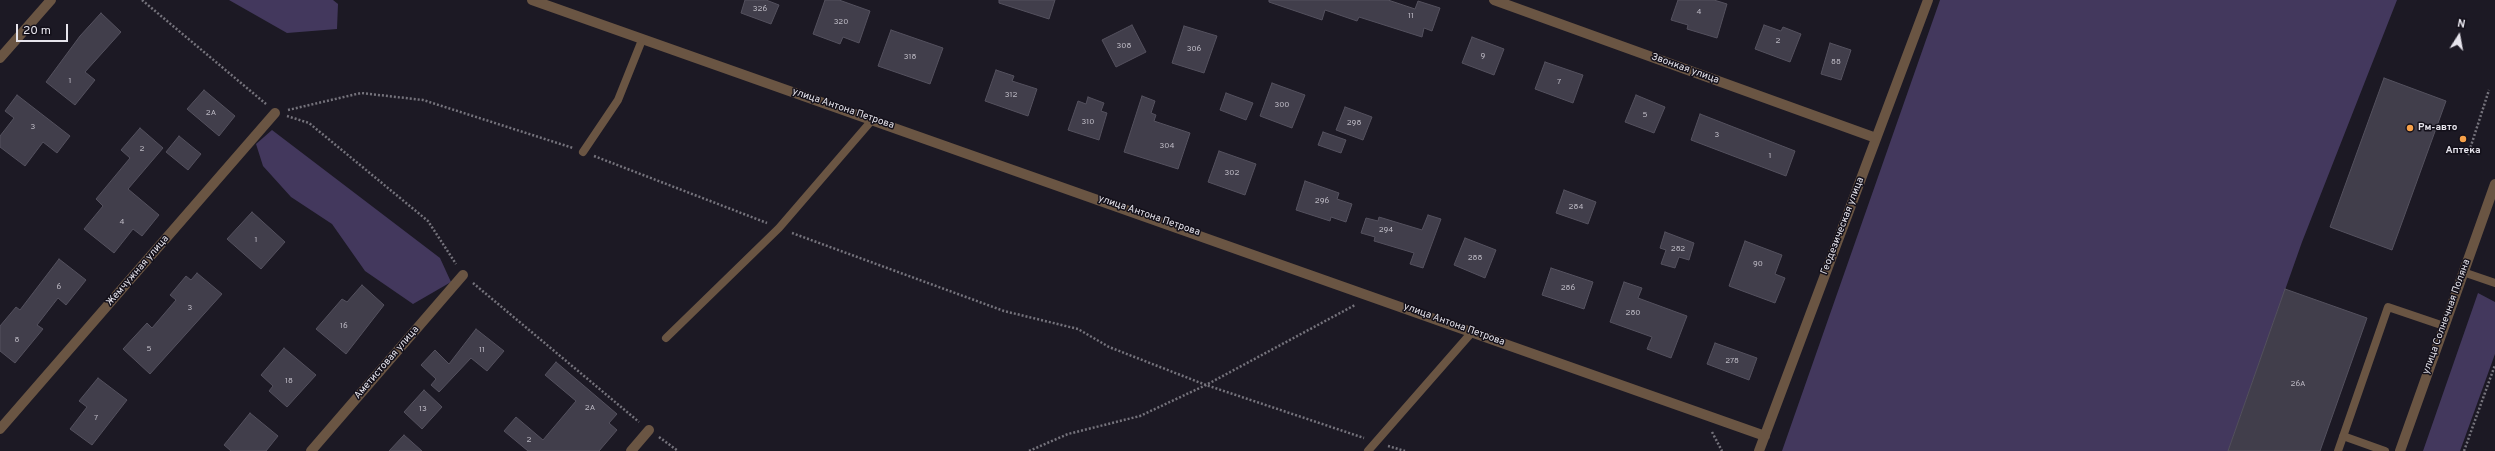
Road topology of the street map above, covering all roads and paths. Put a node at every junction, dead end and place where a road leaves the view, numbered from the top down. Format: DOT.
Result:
graph roads {
  1 [pos="51,0"];
  2 [pos="142,0"];
  3 [pos="532,0"];
  4 [pos="1494,0"];
  5 [pos="1928,0"];
  6 [pos="642,40"];
  7 [pos="0,58"];
  8 [pos="2489,90"];
  9 [pos="275,113"];
  10 [pos="873,119"];
  11 [pos="1876,138"];
  12 [pos="583,152"];
  13 [pos="2468,155"];
  14 [pos="2495,184"];
  15 [pos="779,228"];
  16 [pos="2463,272"];
  17 [pos="463,275"];
  18 [pos="2495,283"];
  19 [pos="1373,295"];
  20 [pos="2444,326"];
  21 [pos="1473,331"];
  22 [pos="666,338"];
  23 [pos="2495,365"];
  24 [pos="1206,385"];
  25 [pos="1710,428"];
  26 [pos="0,429"];
  27 [pos="649,430"];
  28 [pos="1765,436"];
  29 [pos="2343,436"];
  30 [pos="1376,442"];
  31 [pos="311,451"];
  32 [pos="631,451"];
  33 [pos="678,451"];
  34 [pos="1029,451"];
  35 [pos="1368,451"];
  36 [pos="1722,451"];
  37 [pos="1759,451"];
  38 [pos="2338,451"];
  39 [pos="2385,451"];
  40 [pos="2400,451"];
  41 [pos="2464,451"];
  1 -- 7 [label="street"];
  2 -- 9 [label="path"];
  3 -- 6 [label="street, улица Антона Петрова"];
  4 -- 11 [label="street, Звонкая улица"];
  5 -- 11 [label="street, Геодезическая улица"];
  6 -- 10 [label="street, улица Антона Петрова"];
  6 -- 12 [label="lane"];
  8 -- 13 [label="path"];
  9 -- 12 [label="path"];
  9 -- 17 [label="path"];
  9 -- 26 [label="street, Жемчужная улица"];
  10 -- 15 [label="lane"];
  10 -- 19 [label="street, улица Антона Петрова"];
  11 -- 28 [label="street, Геодезическая улица"];
  12 -- 15 [label="path"];
  14 -- 16 [label="street, улица Солнечная Поляна"];
  15 -- 22 [label="lane"];
  15 -- 24 [label="path"];
  16 -- 18 [label="lane"];
  16 -- 20 [label="street, улица Солнечная Поляна"];
  17 -- 27 [label="path"];
  17 -- 31 [label="street, Аметистовая улица"];
  19 -- 21 [label="street, улица Антона Петрова"];
  19 -- 24 [label="path"];
  20 -- 29 [label="lane"];
  20 -- 40 [label="street, улица Солнечная Поляна"];
  21 -- 28 [label="street, улица Антона Петрова"];
  21 -- 30 [label="lane"];
  23 -- 41 [label="path"];
  24 -- 30 [label="path"];
  24 -- 34 [label="path"];
  25 -- 36 [label="path"];
  27 -- 32 [label="street"];
  27 -- 33 [label="path"];
  28 -- 37 [label="street, Геодезическая улица"];
  29 -- 38 [label="lane"];
  29 -- 39 [label="lane"];
  30 -- 35 [label="lane"];
}
